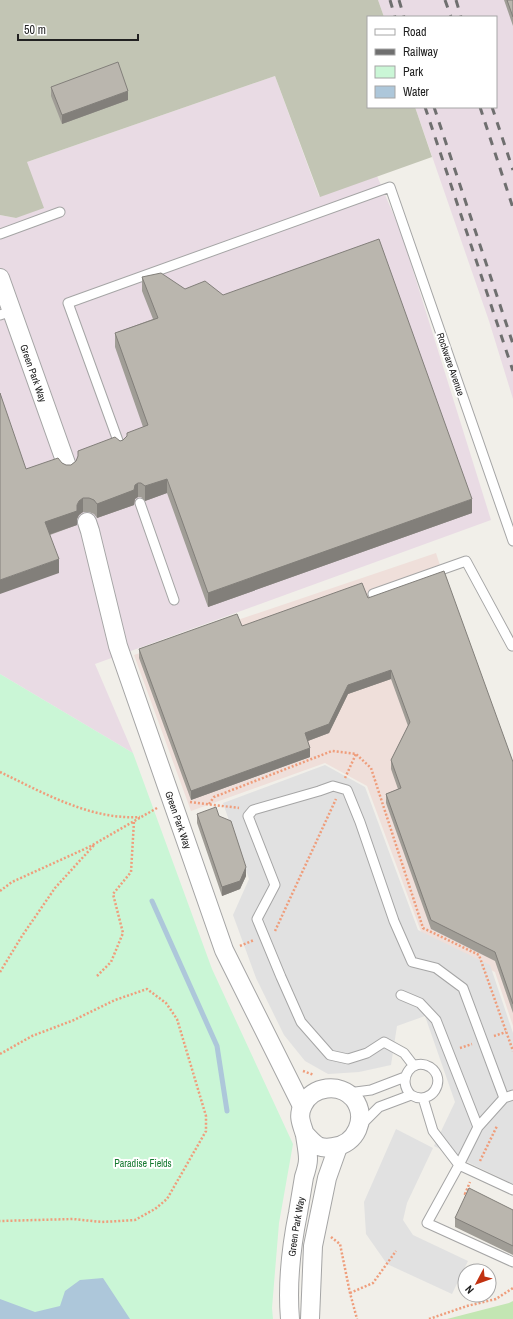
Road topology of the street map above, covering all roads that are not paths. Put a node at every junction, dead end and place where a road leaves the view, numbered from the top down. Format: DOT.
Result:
graph roads {
  1 [pos="60,212"];
  2 [pos="0,234"];
  3 [pos="0,278"];
  4 [pos="6,313"];
  5 [pos="121,449"];
  6 [pos="68,469"];
  7 [pos="140,503"];
  8 [pos="87,522"];
  9 [pos="513,541"];
  10 [pos="373,594"];
  11 [pos="174,600"];
  12 [pos="512,648"];
  13 [pos="401,995"];
  14 [pos="414,1066"];
  15 [pos="405,1077"];
  16 [pos="346,1093"];
  17 [pos="411,1095"];
  18 [pos="509,1097"];
  19 [pos="423,1098"];
  20 [pos="302,1106"];
  21 [pos="478,1127"];
  22 [pos="358,1128"];
  23 [pos="305,1134"];
  24 [pos="338,1147"];
  25 [pos="459,1165"];
  26 [pos="513,1190"];
  27 [pos="513,1262"];
  28 [pos="290,1319"];
  29 [pos="310,1319"];
  1 -- 2 [label="lane"];
  3 -- 4 [label="street, Green Park Way"];
  4 -- 6 [label="street, Green Park Way"];
  5 -- 9 [label="lane, Rockware Avenue"];
  7 -- 11 [label="lane"];
  8 -- 20 [label="street, Green Park Way"];
  10 -- 12 [label="lane"];
  13 -- 21 [label="lane"];
  14 -- 15 [label="lane"];
  14 -- 18 [label="lane"];
  14 -- 19 [label="lane"];
  15 -- 16 [label="lane"];
  15 -- 17 [label="lane"];
  16 -- 20 [label="street"];
  16 -- 22 [label="street"];
  17 -- 19 [label="lane"];
  17 -- 22 [label="lane"];
  18 -- 21 [label="lane"];
  19 -- 25 [label="lane"];
  20 -- 23 [label="street, Green Park Way"];
  21 -- 25 [label="lane"];
  22 -- 24 [label="street"];
  23 -- 24 [label="street"];
  23 -- 28 [label="street, Green Park Way"];
  24 -- 29 [label="street, Green Park Way"];
  25 -- 26 [label="lane"];
  25 -- 27 [label="lane"];
}
